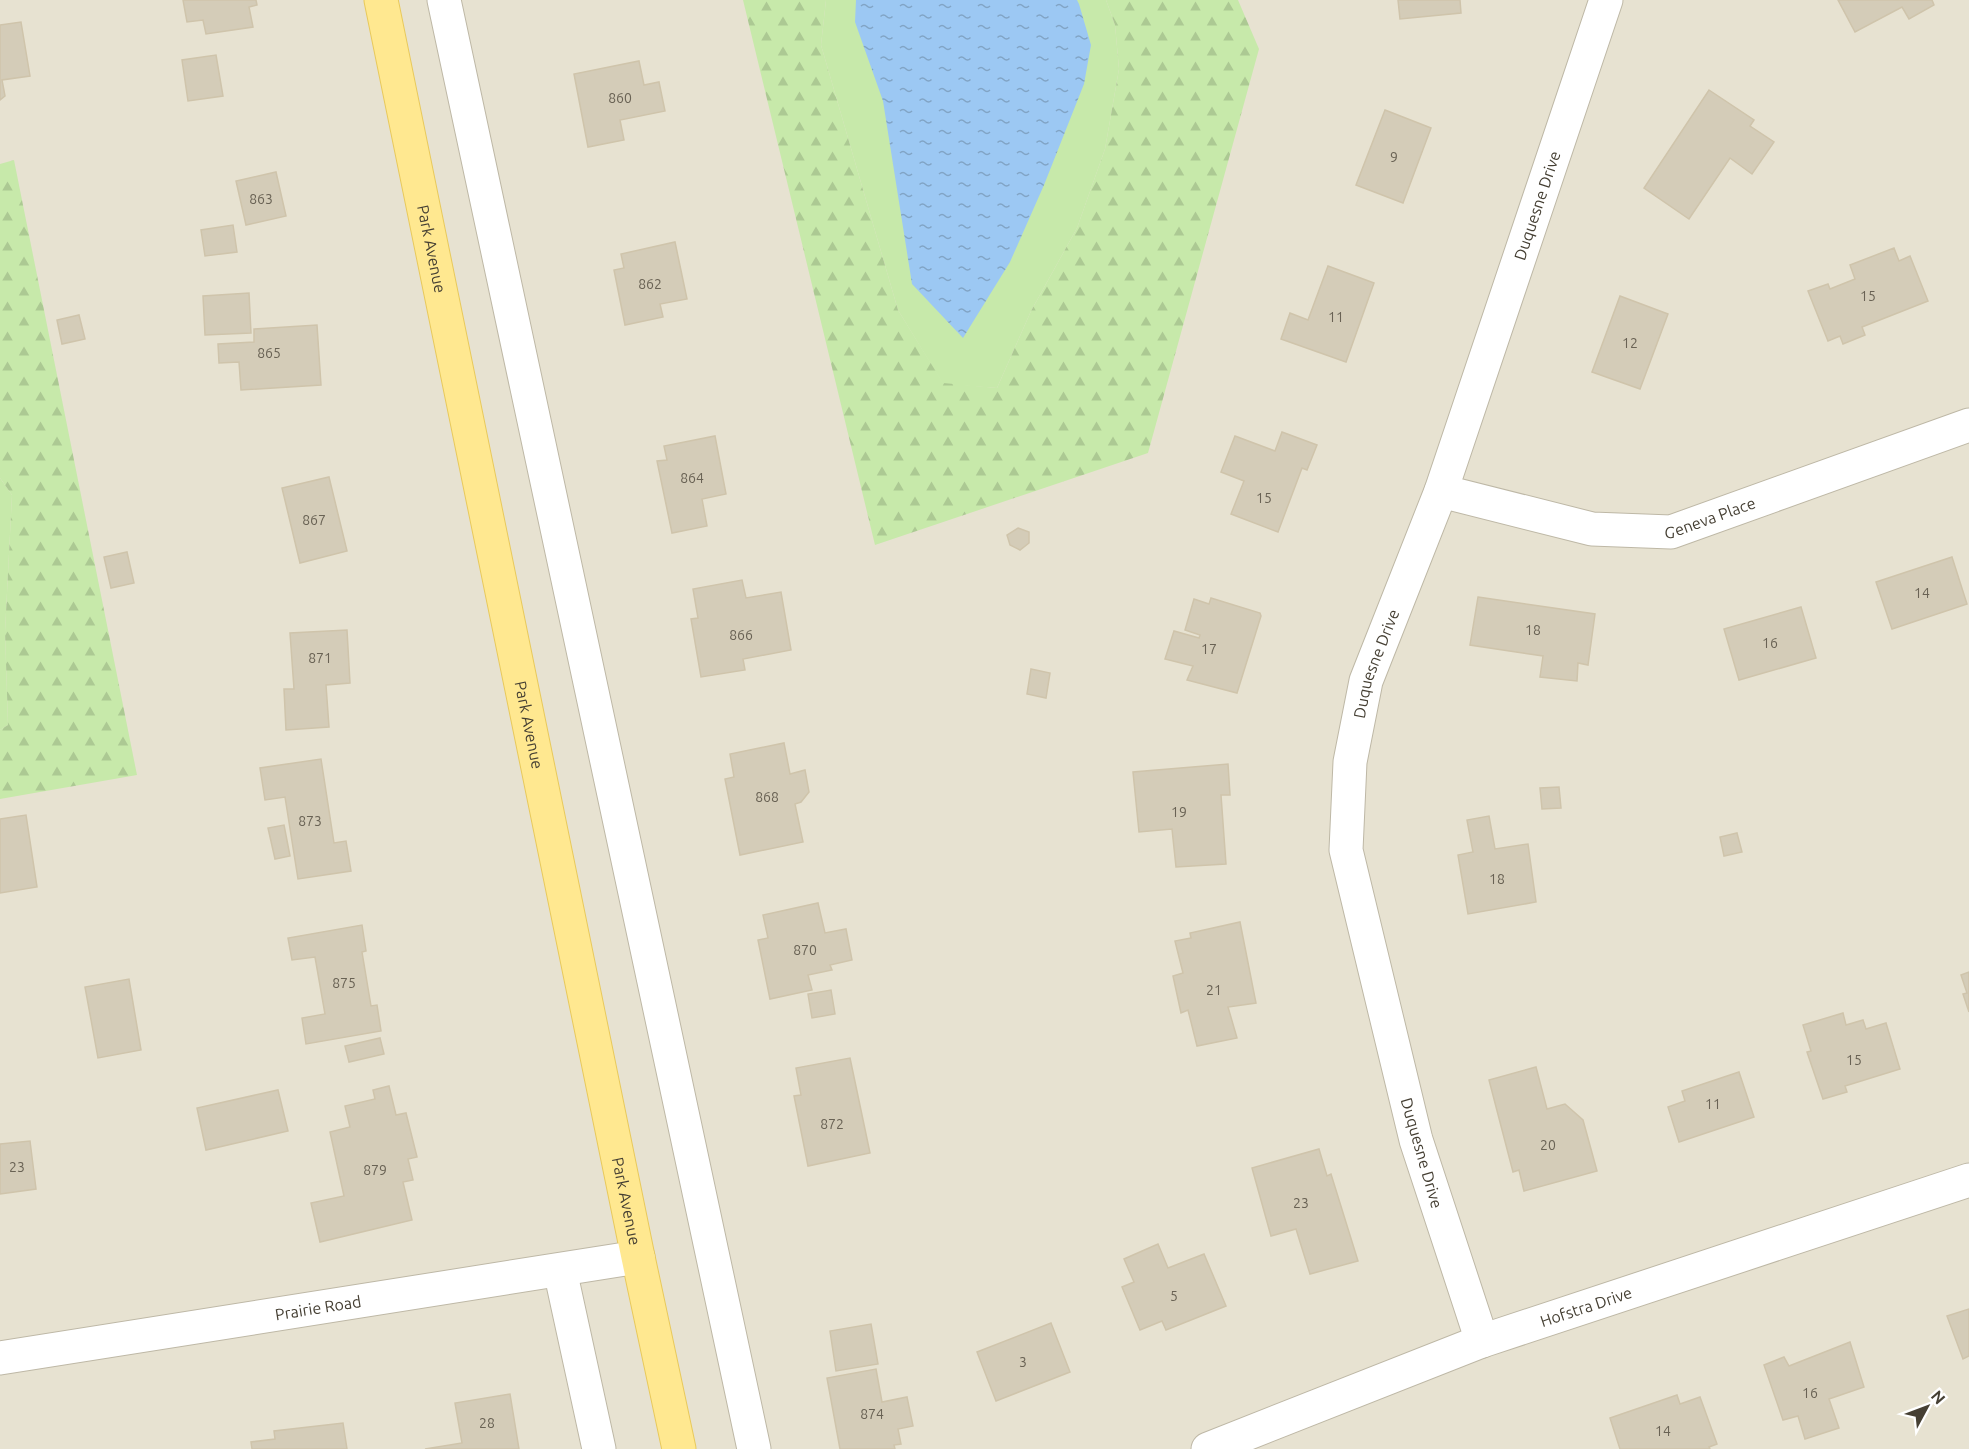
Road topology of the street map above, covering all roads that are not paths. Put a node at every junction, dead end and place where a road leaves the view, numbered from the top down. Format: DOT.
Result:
graph roads {
  1 [pos="381,0"];
  2 [pos="444,0"];
  3 [pos="1606,0"];
  4 [pos="1969,425"];
  5 [pos="1441,491"];
  6 [pos="1969,1180"];
  7 [pos="638,1257"];
  8 [pos="560,1270"];
  9 [pos="1482,1341"];
  10 [pos="0,1358"];
  11 [pos="599,1449"];
  12 [pos="679,1449"];
  13 [pos="754,1449"];
  14 [pos="1208,1449"];
  1 -- 7 [label="main road, Park Avenue"];
  2 -- 13 [label="street"];
  3 -- 5 [label="street, Duquesne Drive"];
  4 -- 5 [label="street, Geneva Place"];
  5 -- 9 [label="street, Duquesne Drive"];
  6 -- 9 [label="street, Hofstra Drive"];
  7 -- 8 [label="street, Prairie Road"];
  7 -- 12 [label="main road, Park Avenue"];
  8 -- 10 [label="street, Prairie Road"];
  8 -- 11 [label="street"];
  9 -- 14 [label="street, Hofstra Drive"];
}
